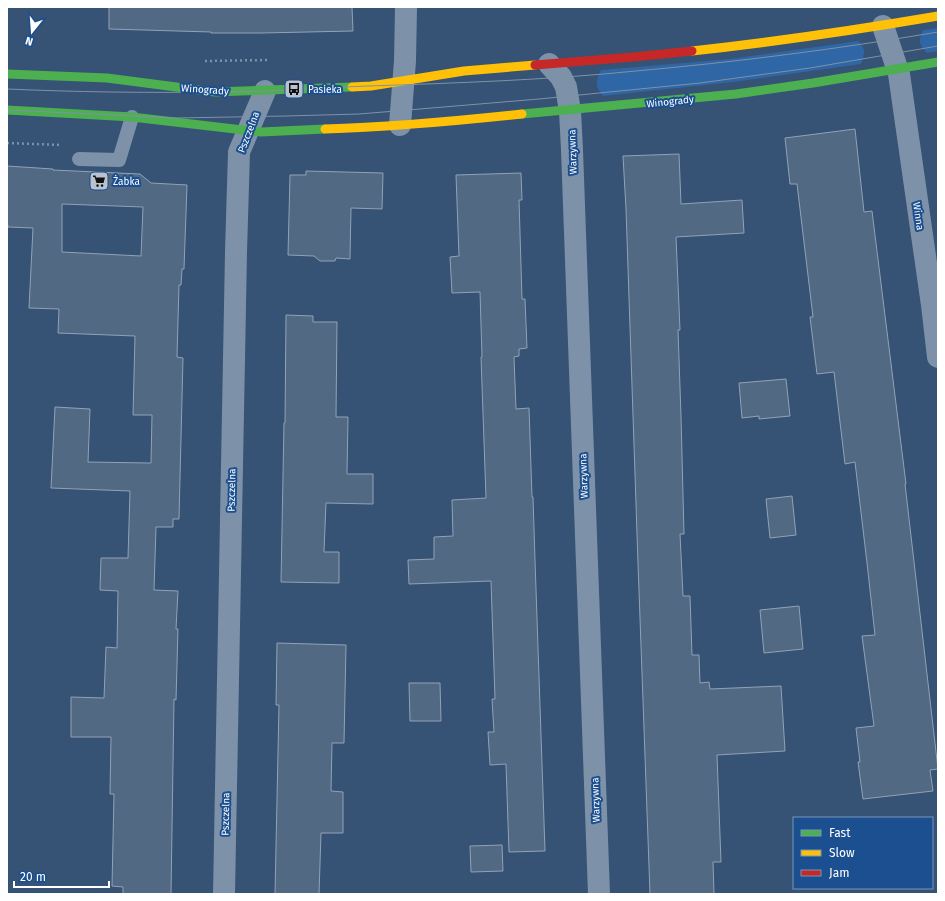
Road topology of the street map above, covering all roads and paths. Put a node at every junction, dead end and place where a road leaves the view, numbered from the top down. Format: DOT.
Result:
graph roads {
  1 [pos="406,7"];
  2 [pos="938,16"];
  3 [pos="883,26"];
  4 [pos="938,62"];
  5 [pos="549,64"];
  6 [pos="898,72"];
  7 [pos="7,74"];
  8 [pos="403,82"];
  9 [pos="265,91"];
  10 [pos="7,110"];
  11 [pos="570,111"];
  12 [pos="132,116"];
  13 [pos="400,126"];
  14 [pos="248,130"];
  15 [pos="79,159"];
  16 [pos="938,357"];
  17 [pos="224,894"];
  18 [pos="599,894"];
  1 -- 8 [label="street"];
  2 -- 3 [label="street, Winogrady"];
  3 -- 5 [label="street, Winogrady"];
  3 -- 6 [label="street, Winna"];
  4 -- 6 [label="street, Winogrady"];
  5 -- 8 [label="street, Winogrady"];
  5 -- 11 [label="street, Warzywna"];
  6 -- 11 [label="street, Winogrady"];
  6 -- 16 [label="street, Winna"];
  7 -- 9 [label="street, Winogrady"];
  8 -- 9 [label="street, Winogrady"];
  8 -- 13 [label="street"];
  9 -- 14 [label="street, Pszczelna"];
  10 -- 12 [label="street, Winogrady"];
  11 -- 13 [label="street, Winogrady"];
  11 -- 18 [label="street, Warzywna"];
  12 -- 14 [label="street, Winogrady"];
  12 -- 15 [label="lane"];
  13 -- 14 [label="street, Winogrady"];
  14 -- 17 [label="street, Pszczelna"];
}
